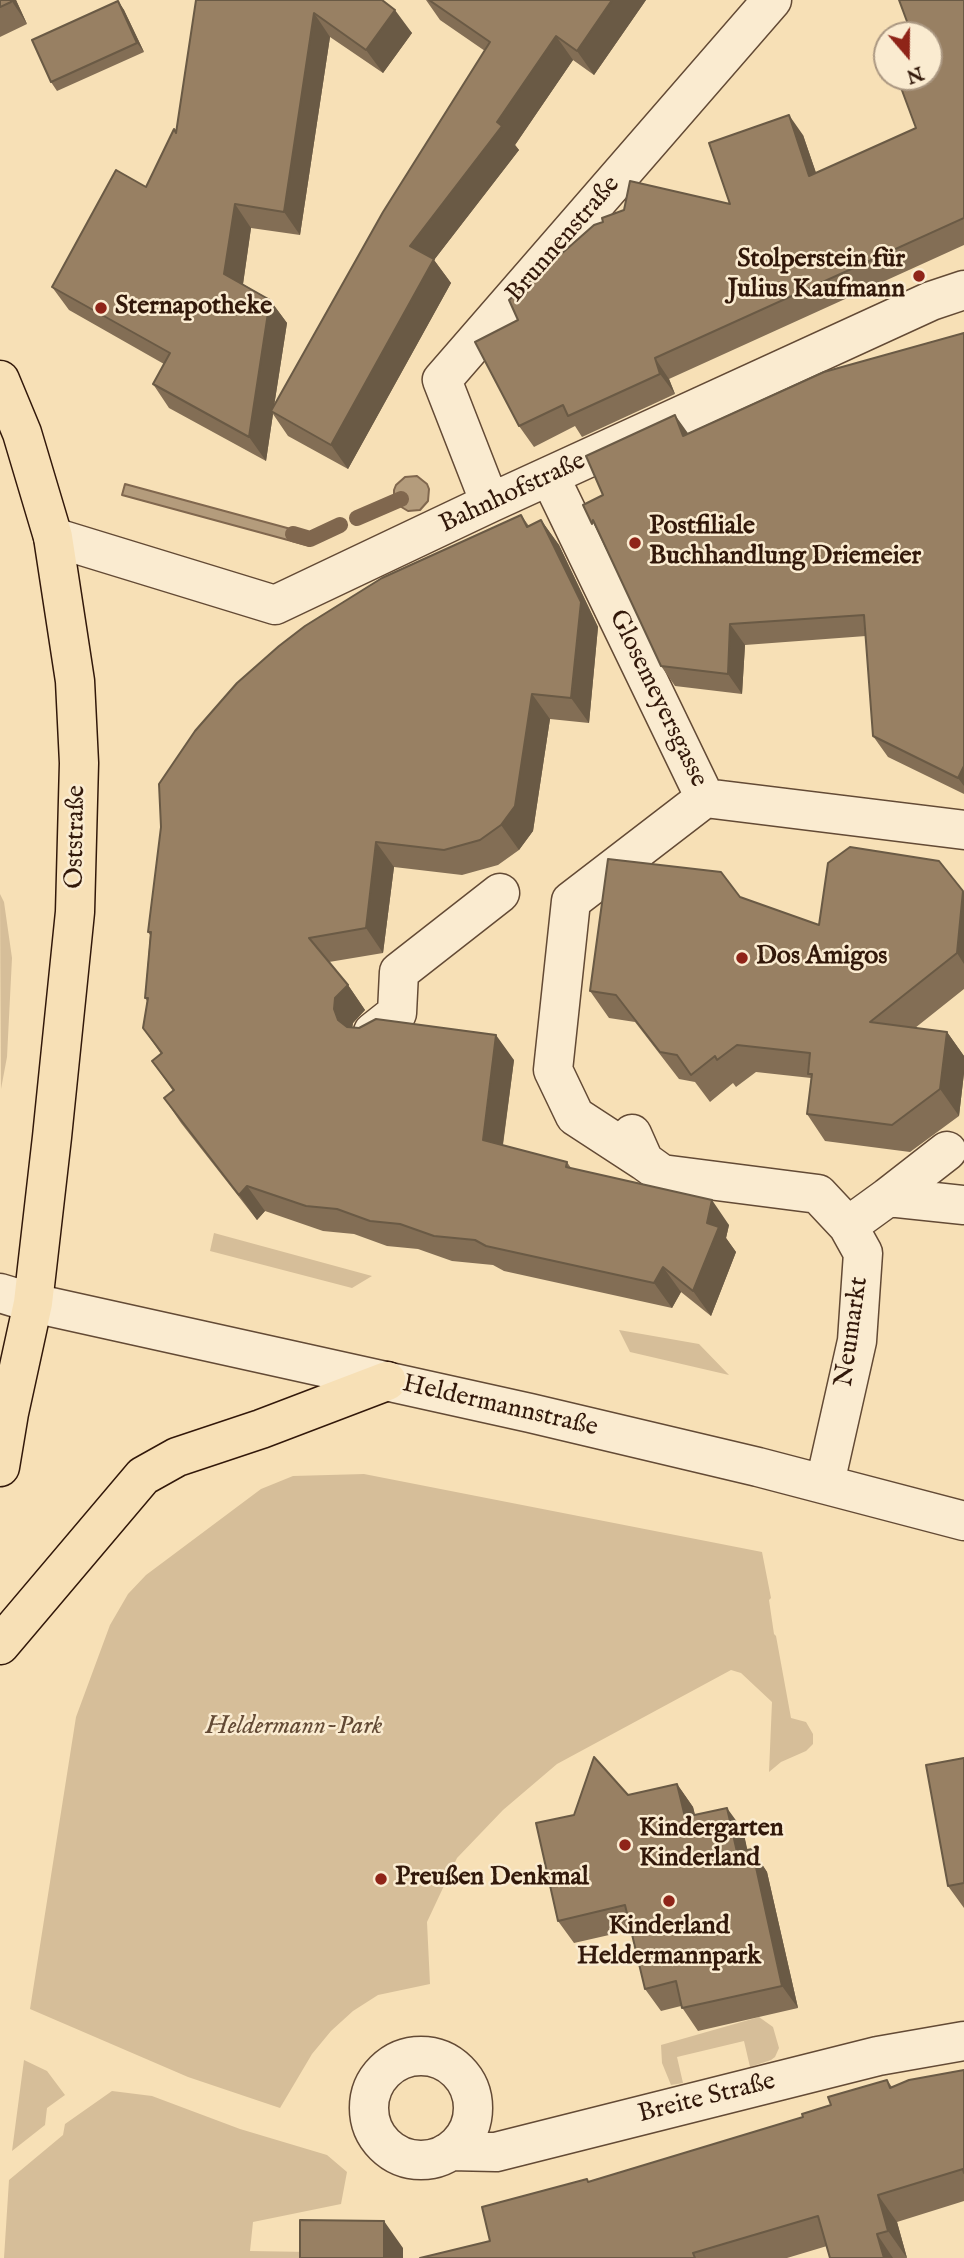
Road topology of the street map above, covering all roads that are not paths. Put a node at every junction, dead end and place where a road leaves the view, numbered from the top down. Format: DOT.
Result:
graph roads {
  1 [pos="772,0"];
  2 [pos="964,290"];
  3 [pos="0,380"];
  4 [pos="550,477"];
  5 [pos="490,503"];
  6 [pos="53,537"];
  7 [pos="705,798"];
  8 [pos="964,830"];
  9 [pos="500,893"];
  10 [pos="373,1032"];
  11 [pos="638,1148"];
  12 [pos="947,1151"];
  13 [pos="888,1197"];
  14 [pos="964,1205"];
  15 [pos="848,1226"];
  16 [pos="16,1298"];
  17 [pos="387,1381"];
  18 [pos="0,1466"];
  19 [pos="825,1483"];
  20 [pos="964,1521"];
  21 [pos="0,1645"];
  22 [pos="964,2040"];
  23 [pos="450,2151"];
  1 -- 5 [label="street, Brunnenstraße"];
  2 -- 4 [label="street, Bahnhofstraße"];
  3 -- 6 [label="main road, Oststraße"];
  4 -- 5 [label="street, Bahnhofstraße"];
  4 -- 7 [label="street, Glosemeyersgasse"];
  5 -- 6 [label="street, Bahnhofstraße"];
  6 -- 16 [label="main road, Oststraße"];
  7 -- 8 [label="street"];
  7 -- 11 [label="street, Glosemeyersgasse"];
  9 -- 10 [label="street"];
  11 -- 15 [label="street, Neumarkt"];
  12 -- 13 [label="street"];
  13 -- 14 [label="street"];
  13 -- 15 [label="street"];
  15 -- 19 [label="street, Neumarkt"];
  16 -- 17 [label="street, Heldermannstraße"];
  16 -- 18 [label="main road, Oststraße"];
  17 -- 19 [label="street, Heldermannstraße"];
  17 -- 21 [label="main road"];
  19 -- 20 [label="street, Heldermannstraße"];
  22 -- 23 [label="street, Breite Straße"];
}
